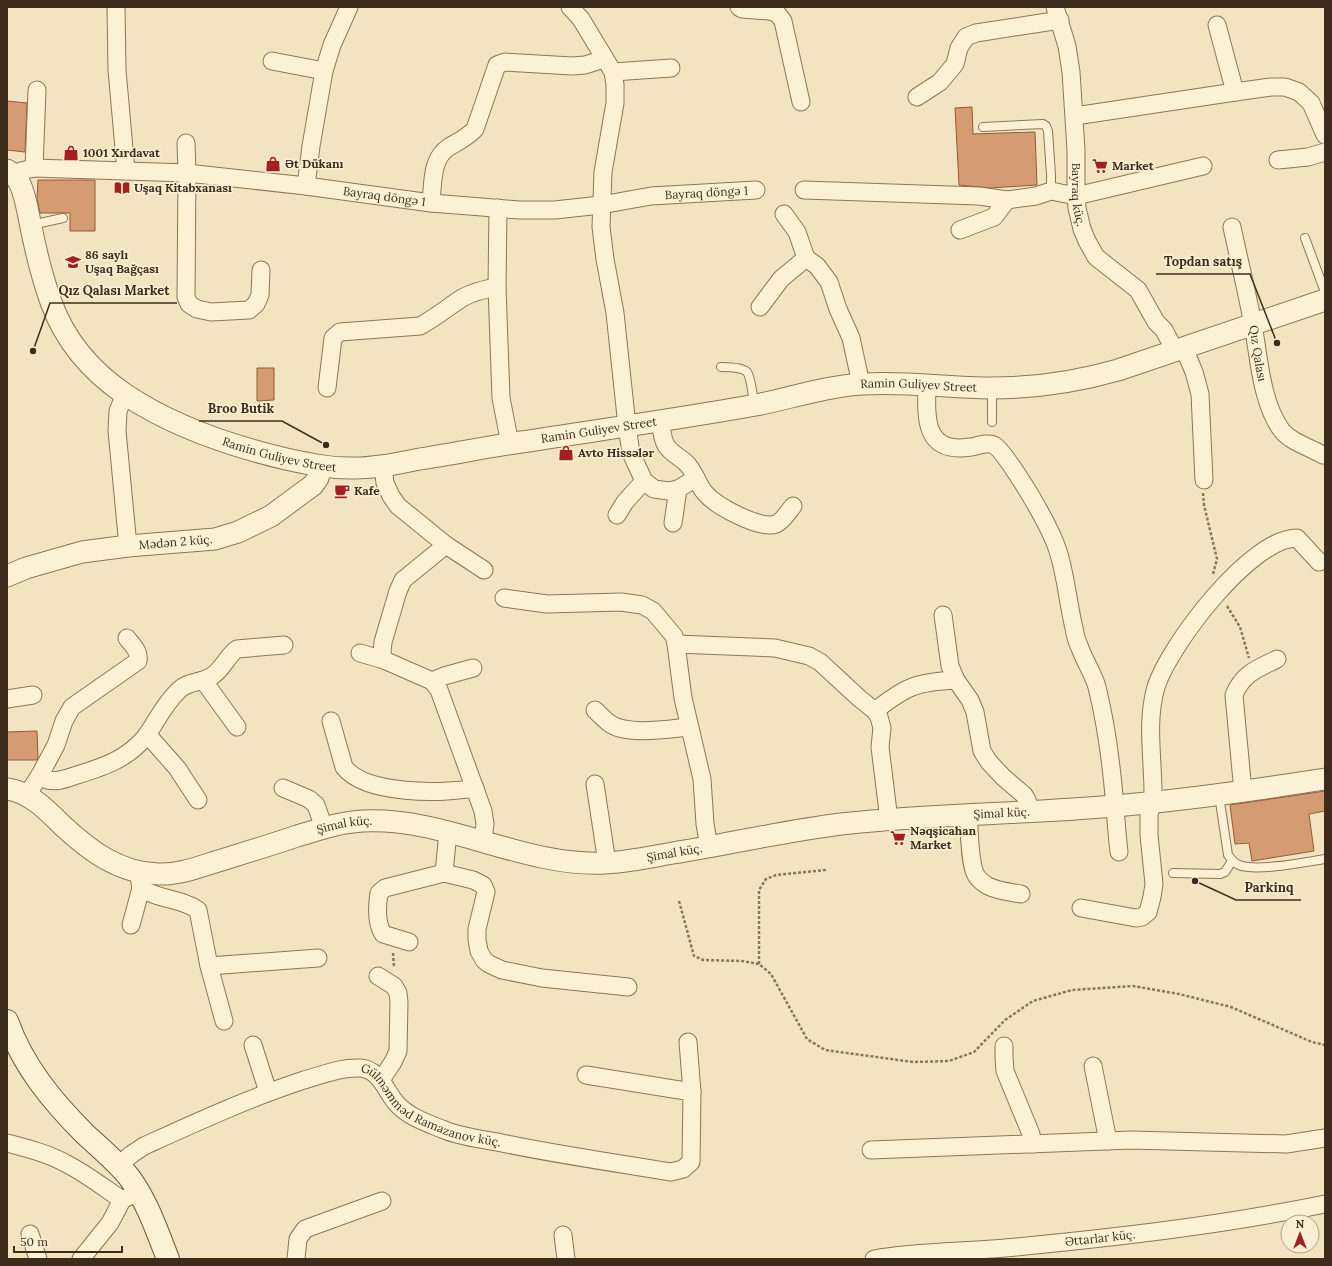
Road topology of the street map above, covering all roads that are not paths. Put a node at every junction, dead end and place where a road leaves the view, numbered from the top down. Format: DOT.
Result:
graph roads {
  1 [pos="116,7"];
  2 [pos="349,7"];
  3 [pos="570,7"];
  4 [pos="738,7"];
  5 [pos="1057,14"];
  6 [pos="1217,25"];
  7 [pos="272,61"];
  8 [pos="608,66"];
  9 [pos="671,68"];
  10 [pos="324,71"];
  11 [pos="37,90"];
  12 [pos="1235,92"];
  13 [pos="917,98"];
  14 [pos="801,102"];
  15 [pos="1074,116"];
  16 [pos="984,127"];
  17 [pos="1325,134"];
  18 [pos="186,143"];
  19 [pos="1325,152"];
  20 [pos="1278,160"];
  21 [pos="1203,166"];
  22 [pos="19,171"];
  23 [pos="126,171"];
  24 [pos="187,174"];
  25 [pos="306,186"];
  26 [pos="756,190"];
  27 [pos="804,190"];
  28 [pos="1050,192"];
  29 [pos="1076,196"];
  30 [pos="1007,200"];
  31 [pos="431,202"];
  32 [pos="601,205"];
  33 [pos="498,208"];
  34 [pos="784,214"];
  35 [pos="63,218"];
  36 [pos="30,226"];
  37 [pos="1232,227"];
  38 [pos="960,230"];
  39 [pos="1304,238"];
  40 [pos="806,258"];
  41 [pos="261,270"];
  42 [pos="497,287"];
  43 [pos="1325,292"];
  44 [pos="1325,300"];
  45 [pos="760,307"];
  46 [pos="1253,324"];
  47 [pos="1179,349"];
  48 [pos="721,366"];
  49 [pos="862,384"];
  50 [pos="927,385"];
  51 [pos="327,388"];
  52 [pos="992,388"];
  53 [pos="125,394"];
  54 [pos="754,405"];
  55 [pos="660,420"];
  56 [pos="992,422"];
  57 [pos="627,426"];
  58 [pos="510,444"];
  59 [pos="1323,454"];
  60 [pos="321,466"];
  61 [pos="383,466"];
  62 [pos="696,478"];
  63 [pos="1204,480"];
  64 [pos="644,481"];
  65 [pos="678,489"];
  66 [pos="793,506"];
  67 [pos="617,515"];
  68 [pos="673,523"];
  69 [pos="446,545"];
  70 [pos="128,546"];
  71 [pos="1319,562"];
  72 [pos="484,570"];
  73 [pos="7,576"];
  74 [pos="504,598"];
  75 [pos="943,615"];
  76 [pos="127,638"];
  77 [pos="676,644"];
  78 [pos="284,645"];
  79 [pos="360,653"];
  80 [pos="1276,659"];
  81 [pos="384,660"];
  82 [pos="473,668"];
  83 [pos="203,680"];
  84 [pos="956,680"];
  85 [pos="432,681"];
  86 [pos="33,695"];
  87 [pos="7,699"];
  88 [pos="595,710"];
  89 [pos="875,711"];
  90 [pos="331,721"];
  91 [pos="237,727"];
  92 [pos="689,727"];
  93 [pos="147,734"];
  94 [pos="40,775"];
  95 [pos="1325,780"];
  96 [pos="595,784"];
  97 [pos="284,788"];
  98 [pos="475,788"];
  99 [pos="7,789"];
  100 [pos="1243,792"];
  101 [pos="27,795"];
  102 [pos="1219,795"];
  103 [pos="198,800"];
  104 [pos="1152,802"];
  105 [pos="1114,806"];
  106 [pos="1030,811"];
  107 [pos="968,815"];
  108 [pos="889,820"];
  109 [pos="324,828"];
  110 [pos="448,832"];
  111 [pos="483,841"];
  112 [pos="709,847"];
  113 [pos="1119,852"];
  114 [pos="1325,859"];
  115 [pos="1232,861"];
  116 [pos="607,863"];
  117 [pos="444,873"];
  118 [pos="1173,873"];
  119 [pos="140,880"];
  120 [pos="1021,894"];
  121 [pos="1080,908"];
  122 [pos="131,924"];
  123 [pos="401,940"];
  124 [pos="318,958"];
  125 [pos="210,966"];
  126 [pos="384,980"];
  127 [pos="628,987"];
  128 [pos="7,1020"];
  129 [pos="224,1021"];
  130 [pos="688,1042"];
  131 [pos="253,1045"];
  132 [pos="1004,1046"];
  133 [pos="1093,1066"];
  134 [pos="586,1075"];
  135 [pos="380,1080"];
  136 [pos="268,1092"];
  137 [pos="692,1092"];
  138 [pos="1325,1138"];
  139 [pos="1108,1141"];
  140 [pos="7,1143"];
  141 [pos="1032,1144"];
  142 [pos="871,1150"];
  143 [pos="117,1166"];
  144 [pos="130,1196"];
  145 [pos="382,1200"];
  146 [pos="1325,1204"];
  147 [pos="30,1234"];
  148 [pos="563,1235"];
  149 [pos="38,1259"];
  150 [pos="81,1259"];
  151 [pos="168,1259"];
  152 [pos="296,1259"];
  153 [pos="566,1259"];
  154 [pos="874,1259"];
  1 -- 23 [label="street"];
  2 -- 10 [label="street"];
  3 -- 8 [label="street"];
  4 -- 14 [label="street"];
  5 -- 13 [label="street"];
  5 -- 15 [label="street, Bayraq küç."];
  6 -- 12 [label="street"];
  7 -- 10 [label="street"];
  8 -- 9 [label="street"];
  8 -- 31 [label="street"];
  8 -- 32 [label="street"];
  10 -- 25 [label="street"];
  11 -- 22 [label="street"];
  12 -- 15 [label="street"];
  12 -- 17 [label="street"];
  15 -- 29 [label="street, Bayraq küç."];
  16 -- 28 [label="lane"];
  18 -- 24 [label="street"];
  19 -- 20 [label="street"];
  21 -- 29 [label="street"];
  22 -- 23 [label="street, Bayraq döngə 1"];
  22 -- 36 [label="street, Ramin Guliyev Street"];
  23 -- 24 [label="street, Bayraq döngə 1"];
  24 -- 25 [label="street, Bayraq döngə 1"];
  24 -- 41 [label="street"];
  25 -- 31 [label="street, Bayraq döngə 1"];
  26 -- 32 [label="street, Bayraq döngə 1"];
  27 -- 30 [label="street"];
  28 -- 29 [label="street"];
  28 -- 30 [label="street"];
  29 -- 47 [label="street, Bayraq küç."];
  30 -- 38 [label="street"];
  31 -- 33 [label="street, Bayraq döngə 1"];
  32 -- 33 [label="street, Bayraq döngə 1"];
  32 -- 57 [label="street"];
  33 -- 42 [label="street"];
  34 -- 40 [label="street"];
  35 -- 36 [label="lane"];
  36 -- 53 [label="street, Ramin Guliyev Street"];
  37 -- 46 [label="street, Qız Qalası"];
  39 -- 43 [label="lane"];
  40 -- 45 [label="street"];
  40 -- 49 [label="street"];
  42 -- 51 [label="street"];
  42 -- 58 [label="street"];
  44 -- 46 [label="street, Ramin Guliyev Street"];
  46 -- 47 [label="street, Ramin Guliyev Street"];
  46 -- 59 [label="street, Qız Qalası"];
  47 -- 52 [label="street, Ramin Guliyev Street"];
  47 -- 63 [label="street, Bayraq küç."];
  48 -- 54 [label="lane"];
  49 -- 50 [label="street, Ramin Guliyev Street"];
  49 -- 54 [label="street, Ramin Guliyev Street"];
  50 -- 52 [label="street, Ramin Guliyev Street"];
  50 -- 105 [label="street"];
  52 -- 56 [label="lane"];
  53 -- 60 [label="street, Ramin Guliyev Street"];
  53 -- 70 [label="street"];
  54 -- 55 [label="street, Ramin Guliyev Street"];
  55 -- 57 [label="street, Ramin Guliyev Street"];
  55 -- 62 [label="street"];
  57 -- 58 [label="street, Ramin Guliyev Street"];
  57 -- 64 [label="street"];
  58 -- 61 [label="street, Ramin Guliyev Street"];
  60 -- 61 [label="street, Ramin Guliyev Street"];
  60 -- 70 [label="street, Mədən 2 küç."];
  61 -- 69 [label="street"];
  62 -- 65 [label="street"];
  62 -- 66 [label="street"];
  64 -- 65 [label="street"];
  64 -- 67 [label="street"];
  65 -- 68 [label="street"];
  69 -- 72 [label="street"];
  69 -- 81 [label="street"];
  70 -- 73 [label="street, Mədən 2 küç."];
  71 -- 104 [label="street"];
  74 -- 77 [label="street, Şimal küç."];
  75 -- 84 [label="street"];
  76 -- 94 [label="street"];
  77 -- 89 [label="street"];
  77 -- 92 [label="street, Şimal küç."];
  78 -- 83 [label="street"];
  79 -- 81 [label="street"];
  80 -- 100 [label="street"];
  81 -- 85 [label="street"];
  82 -- 85 [label="street"];
  83 -- 91 [label="street"];
  83 -- 93 [label="street"];
  84 -- 89 [label="street"];
  84 -- 106 [label="street"];
  85 -- 98 [label="street"];
  86 -- 87 [label="street"];
  88 -- 92 [label="street"];
  89 -- 108 [label="street"];
  90 -- 98 [label="street"];
  92 -- 112 [label="street, Şimal küç."];
  93 -- 94 [label="street"];
  93 -- 103 [label="street"];
  94 -- 101 [label="street"];
  95 -- 100 [label="street, Şimal küç."];
  96 -- 116 [label="street"];
  97 -- 109 [label="street"];
  98 -- 111 [label="street"];
  99 -- 101 [label="street, Şimal küç."];
  100 -- 102 [label="street, Şimal küç."];
  101 -- 119 [label="street, Şimal küç."];
  102 -- 104 [label="street, Şimal küç."];
  102 -- 115 [label="lane"];
  104 -- 105 [label="street, Şimal küç."];
  104 -- 121 [label="street"];
  105 -- 106 [label="street, Şimal küç."];
  105 -- 113 [label="street"];
  106 -- 107 [label="street, Şimal küç."];
  107 -- 108 [label="street, Şimal küç."];
  107 -- 120 [label="street"];
  108 -- 112 [label="street, Şimal küç."];
  109 -- 110 [label="street, Şimal küç."];
  109 -- 119 [label="street, Şimal küç."];
  110 -- 111 [label="street, Şimal küç."];
  110 -- 117 [label="street"];
  111 -- 116 [label="street, Şimal küç."];
  112 -- 116 [label="street, Şimal küç."];
  114 -- 115 [label="lane"];
  115 -- 118 [label="lane"];
  117 -- 123 [label="street"];
  117 -- 127 [label="street"];
  119 -- 122 [label="street"];
  119 -- 125 [label="street"];
  124 -- 125 [label="street"];
  125 -- 129 [label="street"];
  126 -- 135 [label="street"];
  128 -- 143 [label="main road"];
  130 -- 137 [label="street, Gülməmməd Ramazanov küç."];
  131 -- 136 [label="street"];
  132 -- 141 [label="street"];
  133 -- 139 [label="street"];
  134 -- 137 [label="street"];
  135 -- 136 [label="street, Gülməmməd Ramazanov küç."];
  135 -- 137 [label="street, Gülməmməd Ramazanov küç."];
  136 -- 143 [label="street, Gülməmməd Ramazanov küç."];
  138 -- 139 [label="street"];
  139 -- 141 [label="street"];
  140 -- 144 [label="street"];
  141 -- 142 [label="street"];
  143 -- 144 [label="main road"];
  144 -- 150 [label="street"];
  144 -- 151 [label="main road"];
  145 -- 152 [label="street"];
  146 -- 154 [label="street, Əttarlar küç."];
  147 -- 149 [label="street"];
  148 -- 153 [label="street"];
}
